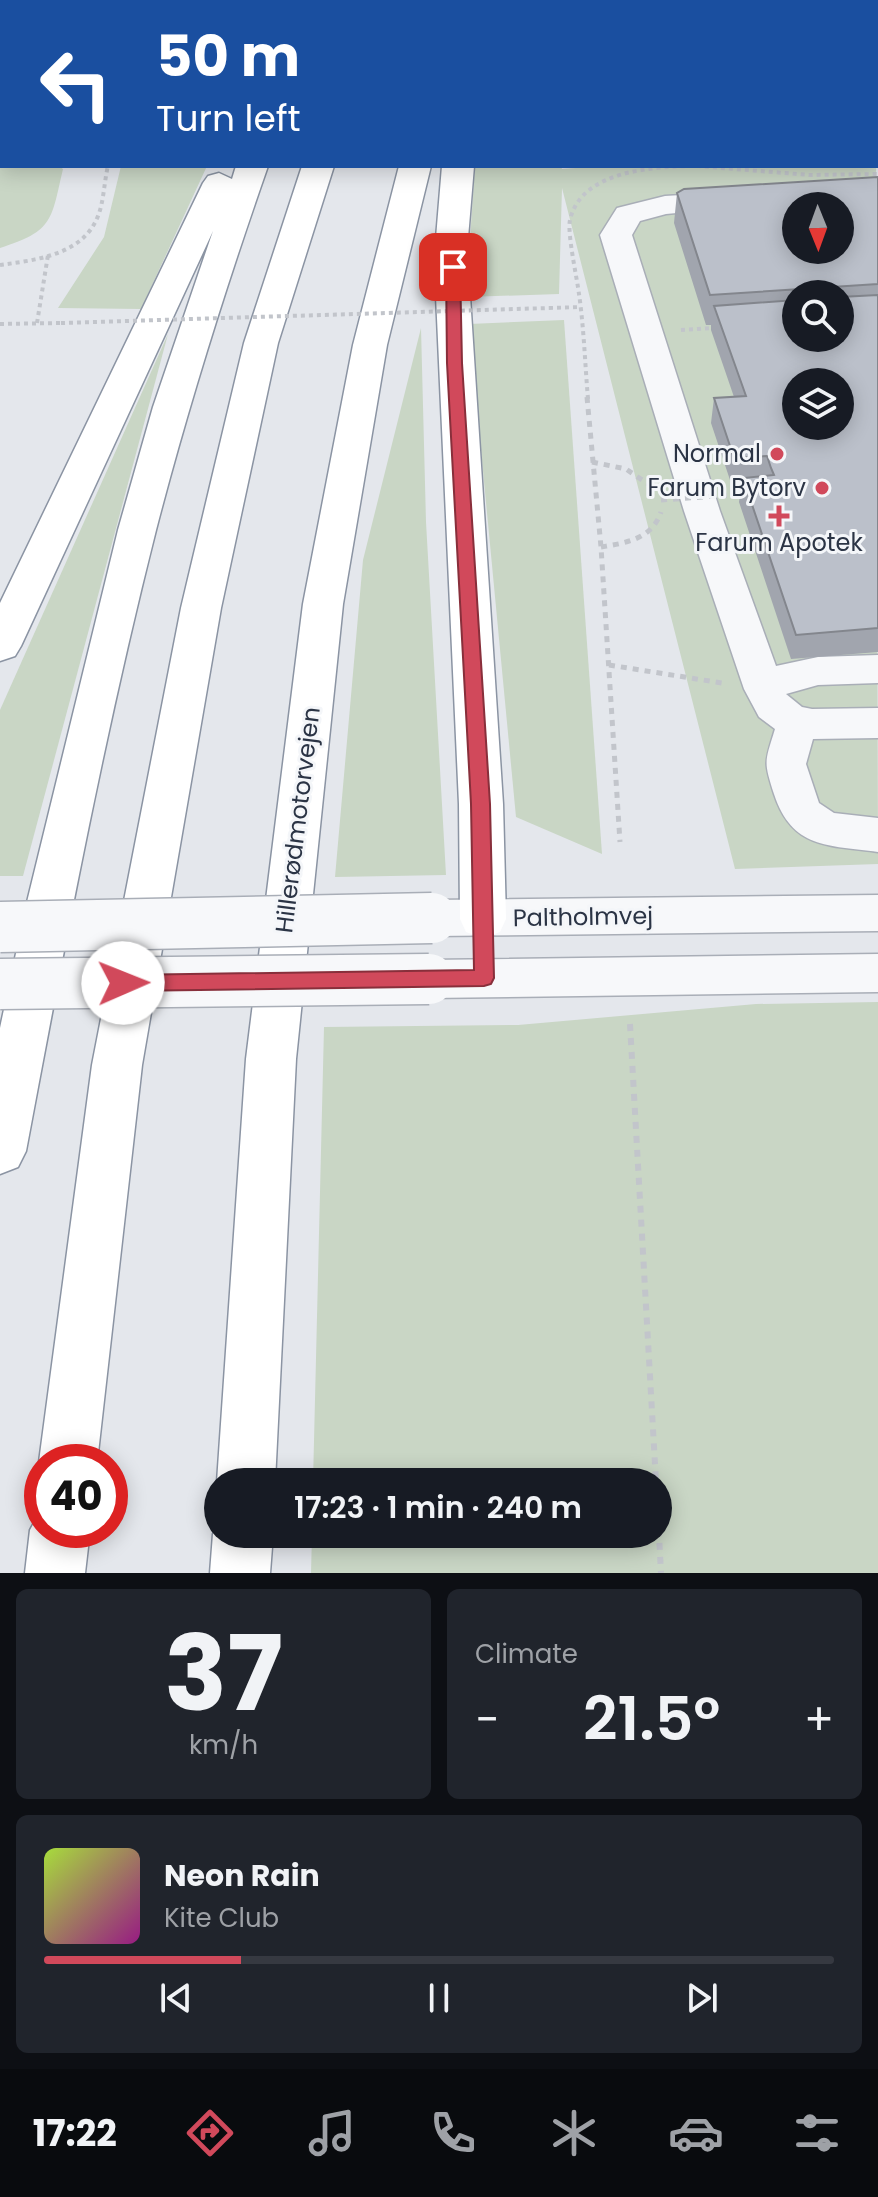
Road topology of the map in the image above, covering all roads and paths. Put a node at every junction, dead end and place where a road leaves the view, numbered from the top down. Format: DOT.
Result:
graph roads {
  1 [pos="108,168"];
  2 [pos="226,168"];
  3 [pos="251,168"];
  4 [pos="317,168"];
  5 [pos="414,168"];
  6 [pos="458,168"];
  7 [pos="646,168"];
  8 [pos="720,168"];
  9 [pos="878,174"];
  10 [pos="756,200"];
  11 [pos="48,255"];
  12 [pos="0,265"];
  13 [pos="581,307"];
  14 [pos="37,323"];
  15 [pos="0,324"];
  16 [pos="721,327"];
  17 [pos="646,332"];
  18 [pos="592,462"];
  19 [pos="752,494"];
  20 [pos="661,500"];
  21 [pos="601,547"];
  22 [pos="0,646"];
  23 [pos="609,665"];
  24 [pos="878,669"];
  25 [pos="764,689"];
  26 [pos="878,723"];
  27 [pos="794,730"];
  28 [pos="872,835"];
  29 [pos="620,842"];
  30 [pos="878,913"];
  31 [pos="483,919"];
  32 [pos="0,927"];
  33 [pos="878,973"];
  34 [pos="484,978"];
  35 [pos="0,984"];
  36 [pos="630,1024"];
  37 [pos="0,1151"];
  38 [pos="70,1444"];
  39 [pos="247,1468"];
  40 [pos="655,1468"];
  41 [pos="58,1548"];
  42 [pos="242,1548"];
  43 [pos="660,1548"];
  44 [pos="55,1573"];
  45 [pos="240,1573"];
  46 [pos="661,1573"];
  1 -- 11 [label="path"];
  2 -- 22 [label="highway"];
  3 -- 37 [label="highway"];
  4 -- 38 [label="highway"];
  5 -- 39 [label="highway, Hillerødmotorvejen"];
  6 -- 31 [label="highway"];
  7 -- 13 [label="path"];
  8 -- 9 [label="path"];
  10 -- 17 [label="street"];
  11 -- 12 [label="path"];
  11 -- 14 [label="path"];
  13 -- 14 [label="path, bridge"];
  13 -- 18 [label="path"];
  14 -- 15 [label="path"];
  16 -- 17 [label="path"];
  17 -- 25 [label="street"];
  18 -- 20 [label="path"];
  18 -- 21 [label="path"];
  19 -- 20 [label="path, bridge"];
  20 -- 21 [label="path"];
  21 -- 23 [label="path"];
  23 -- 25 [label="path"];
  23 -- 29 [label="path"];
  24 -- 25 [label="street"];
  25 -- 27 [label="street"];
  26 -- 27 [label="street"];
  27 -- 28 [label="street"];
  30 -- 31 [label="street, Paltholmvej"];
  31 -- 32 [label="street, Paltholmvej, bridge"];
  31 -- 34 [label="street"];
  33 -- 34 [label="street"];
  34 -- 35 [label="street, bridge"];
  36 -- 40 [label="path"];
  41 -- 44 [label="highway"];
  42 -- 45 [label="highway"];
  43 -- 46 [label="path"];
}
